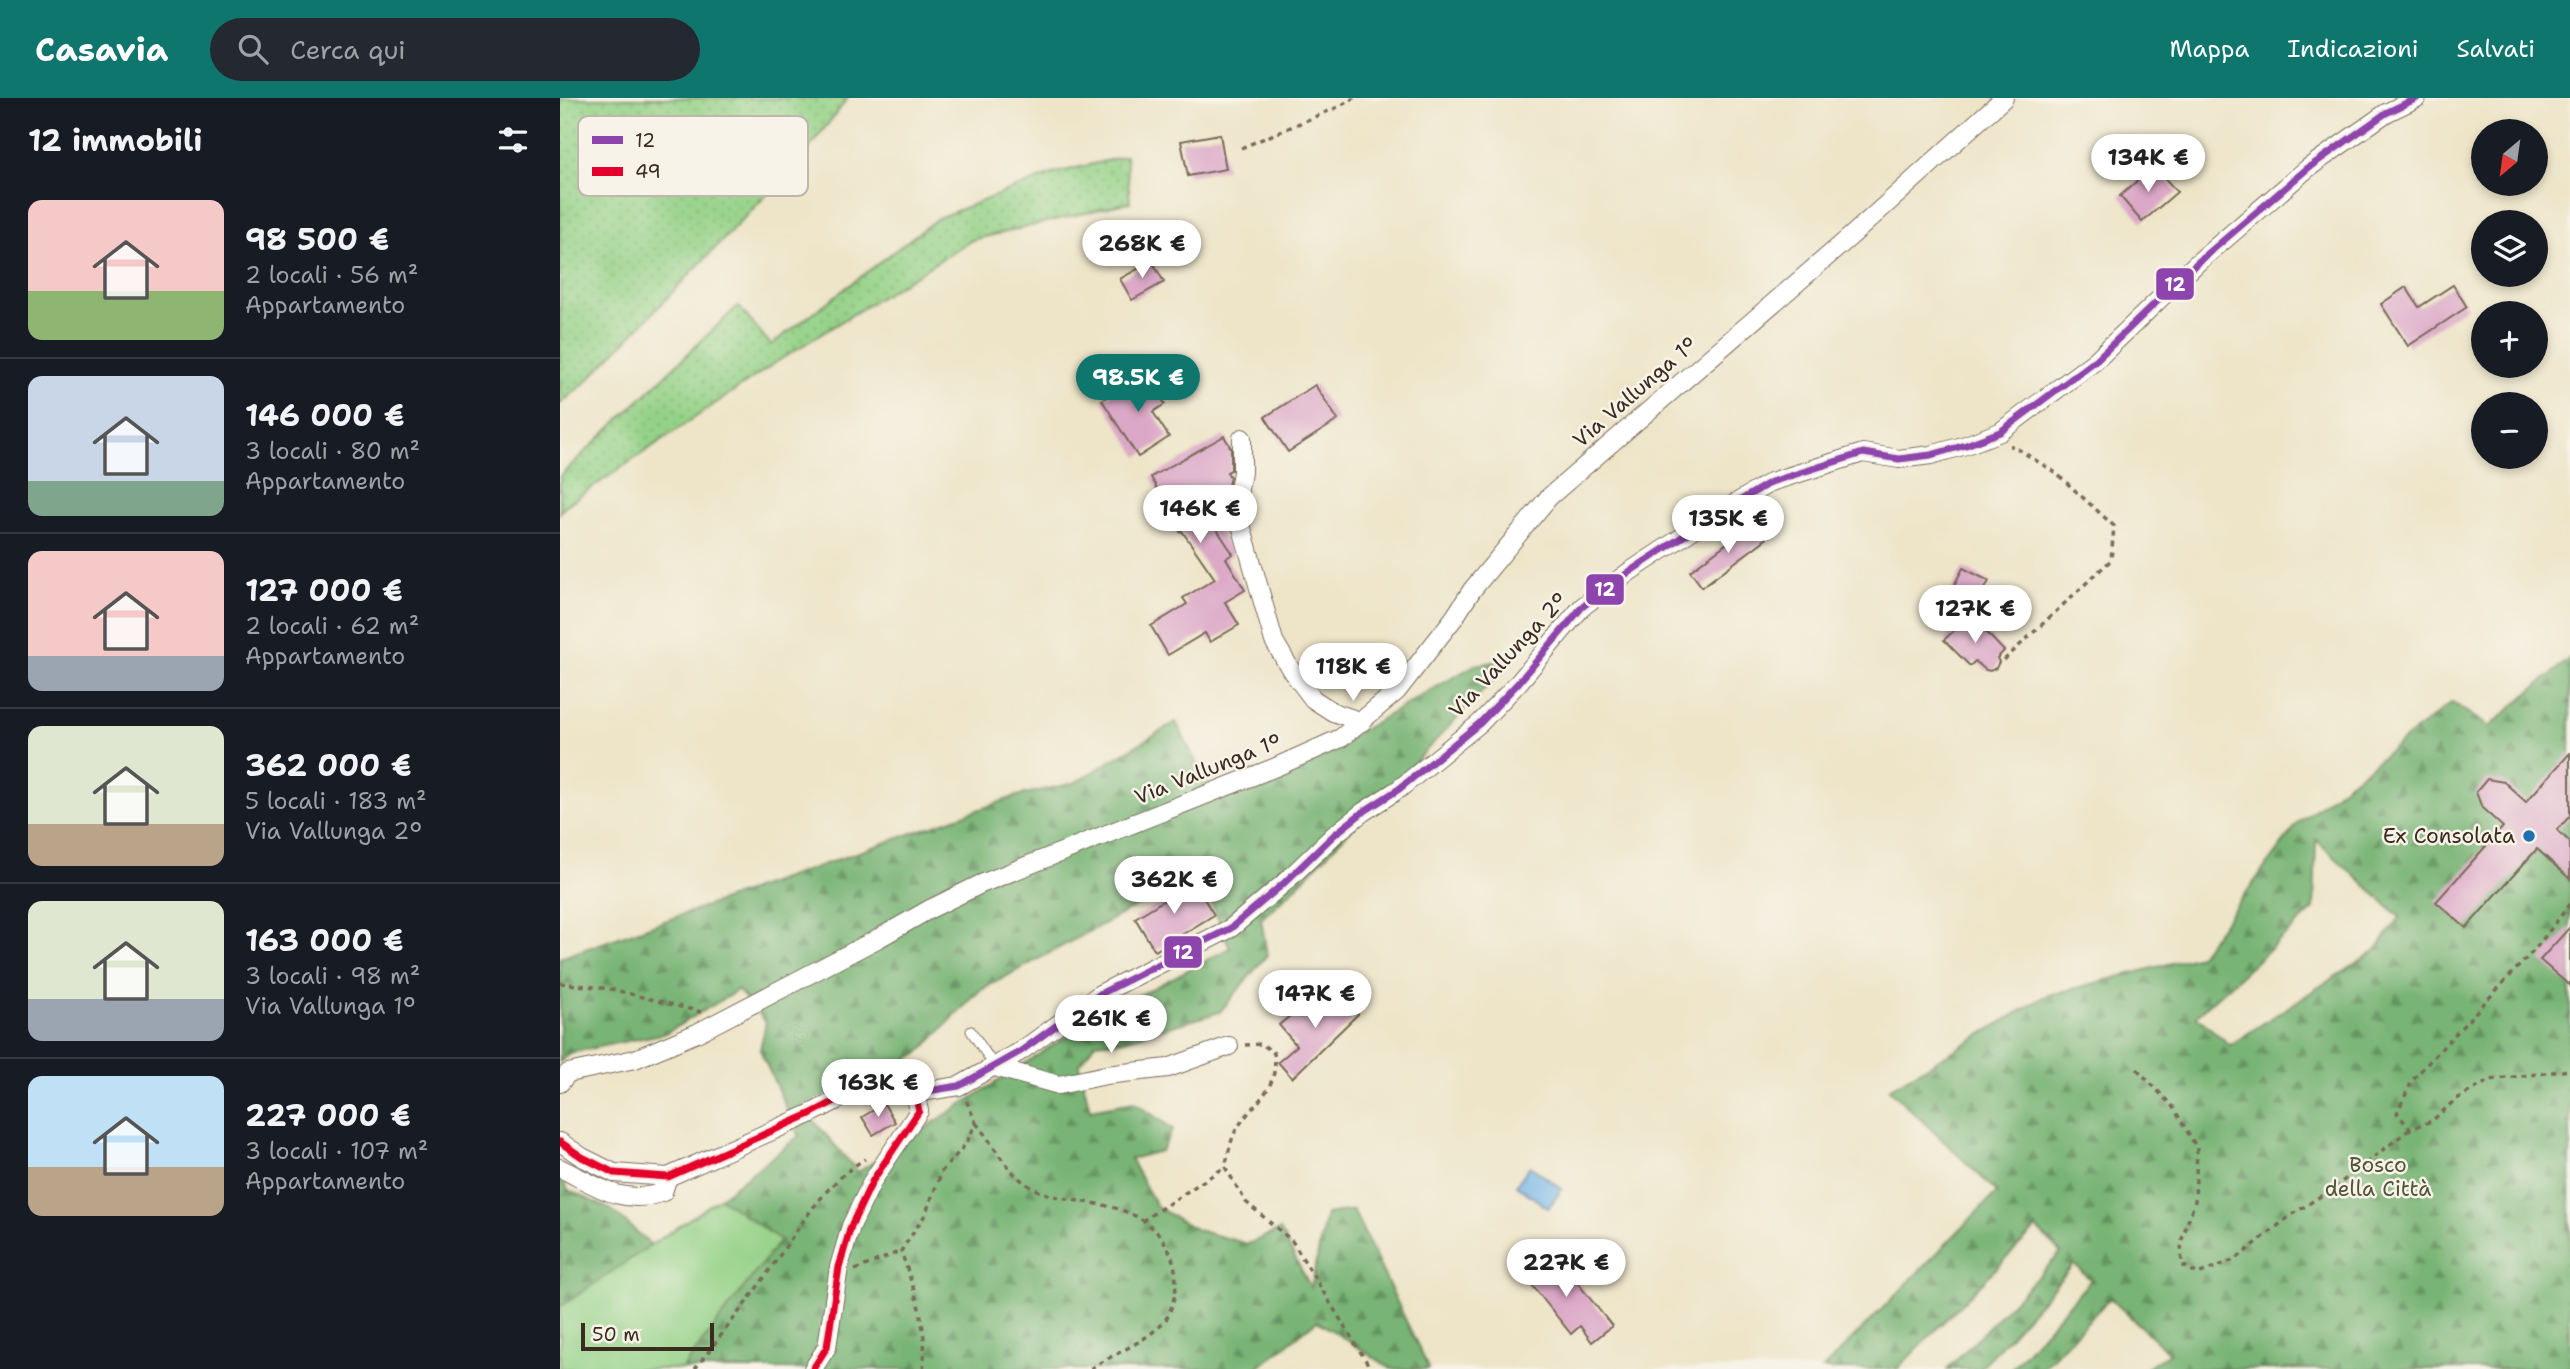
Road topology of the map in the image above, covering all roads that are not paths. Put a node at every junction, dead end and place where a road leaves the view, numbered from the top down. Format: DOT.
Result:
graph roads {
  1 [pos="2004,98"];
  2 [pos="2417,98"];
  3 [pos="1242,438"];
  4 [pos="1362,722"];
  5 [pos="971,1031"];
  6 [pos="1229,1046"];
  7 [pos="995,1067"];
  8 [pos="560,1083"];
  9 [pos="915,1093"];
  10 [pos="560,1142"];
  11 [pos="560,1168"];
  12 [pos="668,1177"];
  13 [pos="813,1369"];
  1 -- 4 [label="street, Via Vallunga 1°"];
  2 -- 7 [label="street, Via Vallunga 2°"];
  3 -- 4 [label="street"];
  4 -- 8 [label="street, Via Vallunga 1°"];
  5 -- 7 [label="lane"];
  6 -- 7 [label="street"];
  7 -- 9 [label="street, Via Vallunga 2°"];
  9 -- 12 [label="street"];
  9 -- 13 [label="street"];
  10 -- 12 [label="street"];
  11 -- 12 [label="street"];
}
